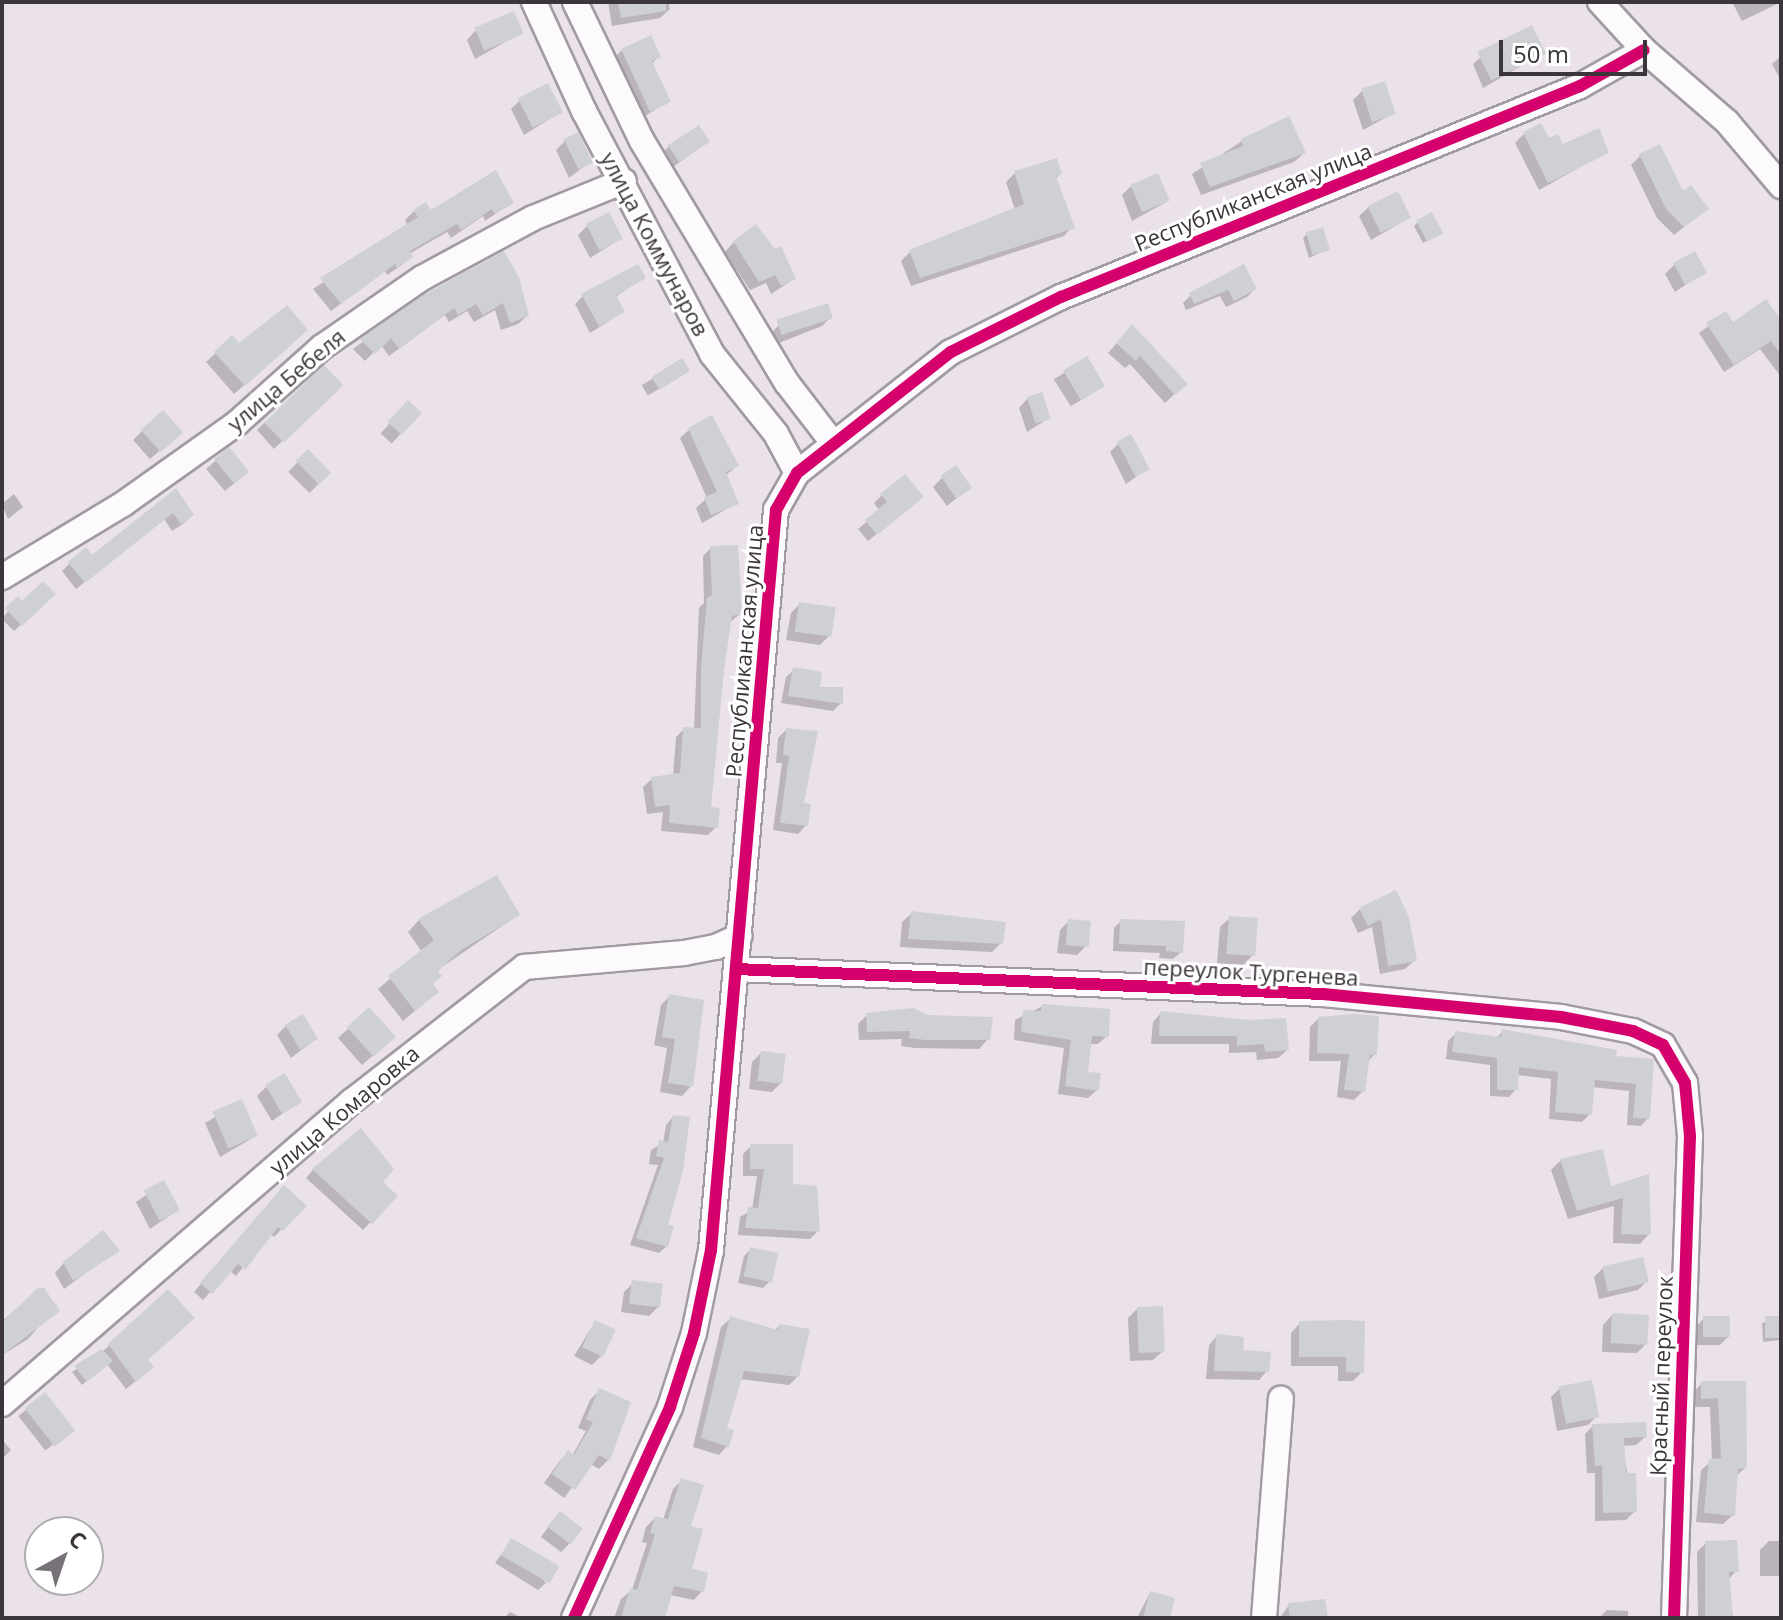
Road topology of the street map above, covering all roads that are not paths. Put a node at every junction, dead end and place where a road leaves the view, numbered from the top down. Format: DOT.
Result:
graph roads {
  1 [pos="534,2"];
  2 [pos="575,2"];
  3 [pos="1600,2"];
  4 [pos="1644,50"];
  5 [pos="624,181"];
  6 [pos="1781,186"];
  7 [pos="833,443"];
  8 [pos="797,473"];
  9 [pos="2,577"];
  10 [pos="740,936"];
  11 [pos="736,969"];
  12 [pos="1690,1136"];
  13 [pos="1281,1399"];
  14 [pos="2,1404"];
  15 [pos="574,1618"];
  16 [pos="1264,1618"];
  17 [pos="1674,1618"];
  1 -- 5 [label="street, улица Коммунаров"];
  2 -- 7 [label="street, улица Коммунаров"];
  3 -- 4 [label="street"];
  4 -- 6 [label="street"];
  4 -- 7 [label="street, Республиканская улица"];
  5 -- 8 [label="street, улица Коммунаров"];
  5 -- 9 [label="street, улица Бебеля"];
  7 -- 8 [label="street, Республиканская улица"];
  8 -- 10 [label="street, Республиканская улица"];
  10 -- 11 [label="street, Республиканская улица"];
  10 -- 14 [label="street, улица Комаровка"];
  11 -- 12 [label="street, переулок Тургенева"];
  11 -- 15 [label="street, Республиканская улица"];
  12 -- 17 [label="street, Красный переулок"];
  13 -- 16 [label="street"];
}
